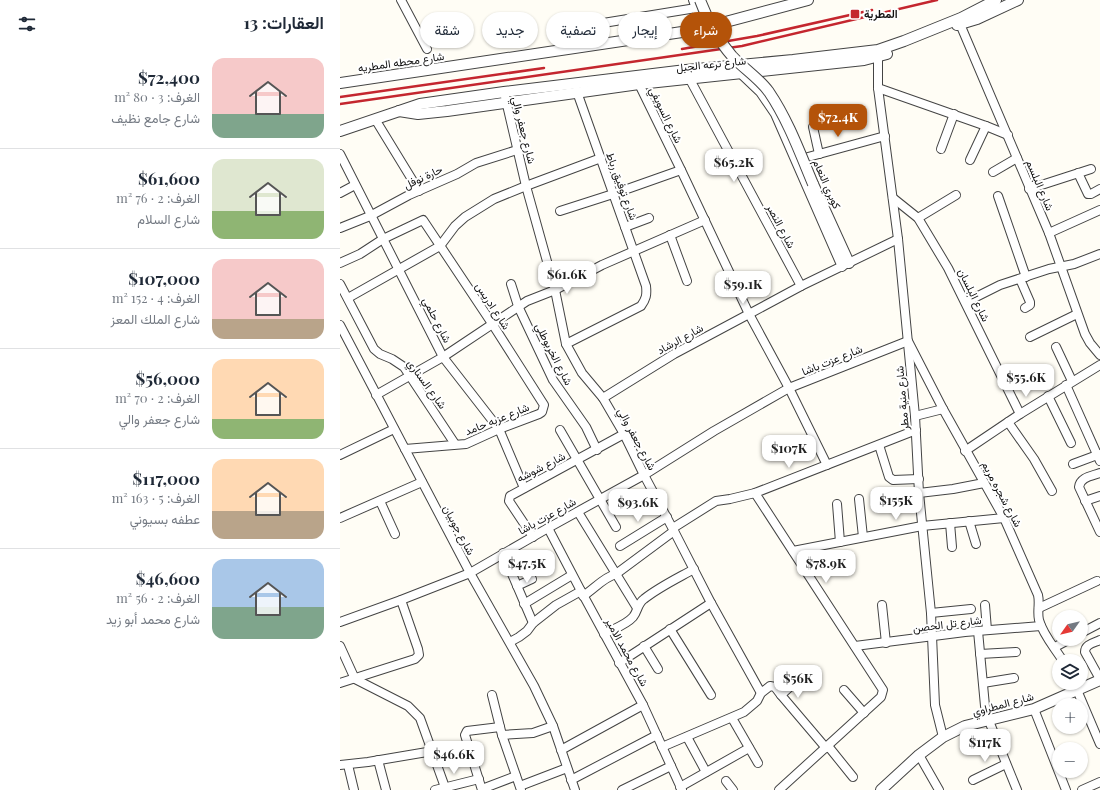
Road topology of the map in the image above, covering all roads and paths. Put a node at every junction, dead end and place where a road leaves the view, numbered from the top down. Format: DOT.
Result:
graph roads {
  1 [pos="401,0"];
  2 [pos="693,0"];
  3 [pos="808,0"];
  4 [pos="996,0"];
  5 [pos="1018,0"];
  6 [pos="698,4"];
  7 [pos="732,20"];
  8 [pos="610,21"];
  9 [pos="960,24"];
  10 [pos="680,32"];
  11 [pos="427,49"];
  12 [pos="878,57"];
  13 [pos="740,73"];
  14 [pos="687,74"];
  15 [pos="637,80"];
  16 [pos="340,83"];
  17 [pos="878,88"];
  18 [pos="504,92"];
  19 [pos="577,92"];
  20 [pos="506,102"];
  21 [pos="397,111"];
  22 [pos="954,114"];
  23 [pos="375,118"];
  24 [pos="986,126"];
  25 [pos="813,127"];
  26 [pos="340,130"];
  27 [pos="1008,135"];
  28 [pos="885,136"];
  29 [pos="941,148"];
  30 [pos="517,150"];
  31 [pos="340,154"];
  32 [pos="819,154"];
  33 [pos="601,158"];
  34 [pos="1017,158"];
  35 [pos="796,160"];
  36 [pos="970,160"];
  37 [pos="1091,169"];
  38 [pos="681,170"];
  39 [pos="993,172"];
  40 [pos="1078,173"];
  41 [pos="355,185"];
  42 [pos="526,186"];
  43 [pos="1029,189"];
  44 [pos="1100,189"];
  45 [pos="419,191"];
  46 [pos="340,193"];
  47 [pos="613,194"];
  48 [pos="956,195"];
  49 [pos="998,196"];
  50 [pos="893,198"];
  51 [pos="1100,210"];
  52 [pos="560,211"];
  53 [pos="370,216"];
  54 [pos="649,218"];
  55 [pos="918,218"];
  56 [pos="705,220"];
  57 [pos="625,227"];
  58 [pos="340,228"];
  59 [pos="1049,233"];
  60 [pos="670,235"];
  61 [pos="383,239"];
  62 [pos="898,240"];
  63 [pos="440,246"];
  64 [pos="633,251"];
  65 [pos="1100,254"];
  66 [pos="340,263"];
  67 [pos="845,265"];
  68 [pos="1061,267"];
  69 [pos="400,270"];
  70 [pos="1023,278"];
  71 [pos="687,281"];
  72 [pos="340,284"];
  73 [pos="511,284"];
  74 [pos="801,286"];
  75 [pos="556,290"];
  76 [pos="348,298"];
  77 [pos="966,302"];
  78 [pos="518,306"];
  79 [pos="1025,308"];
  80 [pos="749,314"];
  81 [pos="1077,314"];
  82 [pos="340,325"];
  83 [pos="493,325"];
  84 [pos="343,338"];
  85 [pos="1030,338"];
  86 [pos="908,341"];
  87 [pos="566,344"];
  88 [pos="1056,347"];
  89 [pos="1100,355"];
  90 [pos="443,358"];
  91 [pos="1100,365"];
  92 [pos="410,375"];
  93 [pos="1069,383"];
  94 [pos="790,388"];
  95 [pos="376,395"];
  96 [pos="1048,396"];
  97 [pos="603,398"];
  98 [pos="544,405"];
  99 [pos="943,409"];
  100 [pos="1020,414"];
  101 [pos="915,416"];
  102 [pos="1008,422"];
  103 [pos="394,429"];
  104 [pos="499,429"];
  105 [pos="560,430"];
  106 [pos="916,430"];
  107 [pos="624,434"];
  108 [pos="1071,443"];
  109 [pos="455,444"];
  110 [pos="879,445"];
  111 [pos="405,449"];
  112 [pos="597,450"];
  113 [pos="965,451"];
  114 [pos="340,454"];
  115 [pos="1099,457"];
  116 [pos="578,460"];
  117 [pos="1073,464"];
  118 [pos="827,465"];
  119 [pos="1100,473"];
  120 [pos="644,475"];
  121 [pos="919,479"];
  122 [pos="422,482"];
  123 [pos="984,483"];
  124 [pos="524,488"];
  125 [pos="1052,491"];
  126 [pos="754,493"];
  127 [pos="919,493"];
  128 [pos="1100,496"];
  129 [pos="600,499"];
  130 [pos="859,499"];
  131 [pos="380,501"];
  132 [pos="1085,501"];
  133 [pos="837,504"];
  134 [pos="578,512"];
  135 [pos="667,517"];
  136 [pos="340,518"];
  137 [pos="1004,518"];
  138 [pos="969,522"];
  139 [pos="950,523"];
  140 [pos="922,526"];
  141 [pos="616,527"];
  142 [pos="548,528"];
  143 [pos="674,529"];
  144 [pos="1100,532"];
  145 [pos="395,534"];
  146 [pos="533,537"];
  147 [pos="863,537"];
  148 [pos="840,542"];
  149 [pos="976,544"];
  150 [pos="620,546"];
  151 [pos="952,547"];
  152 [pos="793,551"];
  153 [pos="503,554"];
  154 [pos="694,569"];
  155 [pos="470,573"];
  156 [pos="616,574"];
  157 [pos="572,575"];
  158 [pos="532,579"];
  159 [pos="1097,581"];
  160 [pos="517,586"];
  161 [pos="582,594"];
  162 [pos="401,600"];
  163 [pos="711,603"];
  164 [pos="524,604"];
  165 [pos="882,605"];
  166 [pos="985,605"];
  167 [pos="637,608"];
  168 [pos="1039,608"];
  169 [pos="971,609"];
  170 [pos="931,613"];
  171 [pos="340,622"];
  172 [pos="533,623"];
  173 [pos="1100,623"];
  174 [pos="1041,626"];
  175 [pos="1088,629"];
  176 [pos="670,630"];
  177 [pos="987,630"];
  178 [pos="978,631"];
  179 [pos="604,634"];
  180 [pos="932,637"];
  181 [pos="1100,640"];
  182 [pos="510,642"];
  183 [pos="886,642"];
  184 [pos="340,646"];
  185 [pos="644,646"];
  186 [pos="855,646"];
  187 [pos="1054,647"];
  188 [pos="1016,652"];
  189 [pos="980,654"];
  190 [pos="1058,654"];
  191 [pos="619,663"];
  192 [pos="658,669"];
  193 [pos="806,676"];
  194 [pos="1014,678"];
  195 [pos="355,679"];
  196 [pos="1100,680"];
  197 [pos="340,683"];
  198 [pos="983,683"];
  199 [pos="1088,684"];
  200 [pos="844,690"];
  201 [pos="1072,690"];
  202 [pos="1079,690"];
  203 [pos="761,693"];
  204 [pos="781,694"];
  205 [pos="492,695"];
  206 [pos="711,695"];
  207 [pos="643,704"];
  208 [pos="1034,709"];
  209 [pos="864,713"];
  210 [pos="732,718"];
  211 [pos="989,721"];
  212 [pos="553,726"];
  213 [pos="501,731"];
  214 [pos="657,735"];
  215 [pos="687,737"];
  216 [pos="943,737"];
  217 [pos="1100,744"];
  218 [pos="662,747"];
  219 [pos="827,747"];
  220 [pos="749,748"];
  221 [pos="561,750"];
  222 [pos="433,751"];
  223 [pos="919,755"];
  224 [pos="378,760"];
  225 [pos="758,763"];
  226 [pos="1006,764"];
  227 [pos="344,765"];
  228 [pos="671,766"];
  229 [pos="567,768"];
  230 [pos="706,772"];
  231 [pos="516,776"];
  232 [pos="853,777"];
  233 [pos="479,779"];
  234 [pos="571,780"];
  235 [pos="973,780"];
  236 [pos="726,781"];
  237 [pos="1100,782"];
  238 [pos="890,786"];
  239 [pos="520,788"];
  240 [pos="681,788"];
  241 [pos="446,789"];
  242 [pos="482,789"];
  243 [pos="354,790"];
  244 [pos="386,790"];
  245 [pos="435,790"];
  246 [pos="574,790"];
  247 [pos="622,790"];
  248 [pos="733,790"];
  249 [pos="779,790"];
  250 [pos="881,790"];
  251 [pos="939,790"];
  252 [pos="1017,790"];
  253 [pos="1066,790"];
  254 [pos="1082,790"];
  1 -- 11 [label="street"];
  2 -- 6 [label="street"];
  3 -- 7 [label="street, شارع محطه المطريه"];
  4 -- 14 [label="street, شارع ترعه الجبل"];
  5 -- 9 [label="street, شارع ترعه الجبل"];
  6 -- 8 [label="street"];
  6 -- 67 [label="street, كوبري النعام, bridge"];
  9 -- 12 [label="street, شارع ترعه الجبل"];
  9 -- 27 [label="street, شارع البلسم"];
  10 -- 16 [label="street, شارع محطه المطريه"];
  12 -- 13 [label="street, شارع ترعه الجبل"];
  12 -- 17 [label="street, شارع منية مطر"];
  13 -- 14 [label="street, شارع ترعه الجبل"];
  13 -- 35 [label="street"];
  14 -- 15 [label="street, شارع ترعه الجبل"];
  14 -- 74 [label="street, شارع النصر"];
  15 -- 18 [label="street, شارع ترعه الجبل"];
  15 -- 19 [label="street, شارع ترعه الجبل"];
  15 -- 38 [label="street, شارع السويفي"];
  17 -- 22 [label="street"];
  17 -- 28 [label="street, شارع منية مطر"];
  18 -- 20 [label="street, شارع جعفر والي"];
  18 -- 21 [label="street, شارع ترعه الجبل"];
  19 -- 20 [label="street, شارع ترعه الجبل"];
  19 -- 33 [label="street, شارع توفيق رباط"];
  20 -- 21 [label="street, شارع ترعه الجبل"];
  20 -- 30 [label="street, شارع جعفر والي"];
  21 -- 23 [label="street, شارع ترعه الجبل"];
  22 -- 24 [label="street"];
  22 -- 29 [label="street"];
  23 -- 26 [label="street, شارع ترعه الجبل"];
  23 -- 45 [label="street"];
  24 -- 27 [label="street"];
  24 -- 36 [label="street"];
  25 -- 32 [label="street"];
  27 -- 34 [label="street, شارع البلسم"];
  28 -- 32 [label="street"];
  28 -- 50 [label="street, شارع منية مطر"];
  30 -- 42 [label="street, شارع جعفر والي"];
  30 -- 45 [label="street, حارة نوفل"];
  31 -- 41 [label="street, شارع حلمي"];
  32 -- 35 [label="street"];
  33 -- 42 [label="street"];
  33 -- 47 [label="street, شارع توفيق رباط"];
  34 -- 39 [label="street"];
  34 -- 43 [label="street, شارع البلسم"];
  35 -- 67 [label="street"];
  37 -- 40 [label="street"];
  38 -- 47 [label="street"];
  38 -- 56 [label="street, شارع السويفي"];
  40 -- 43 [label="street"];
  40 -- 44 [label="street"];
  41 -- 46 [label="street"];
  41 -- 53 [label="street, شارع حلمي"];
  42 -- 63 [label="street"];
  42 -- 75 [label="street, شارع جعفر والي"];
  43 -- 59 [label="street, شارع البلسم"];
  45 -- 53 [label="street, حارة نوفل"];
  47 -- 52 [label="street"];
  47 -- 57 [label="street, شارع توفيق رباط"];
  48 -- 55 [label="street"];
  49 -- 70 [label="street"];
  50 -- 55 [label="street, شارع البلسان"];
  50 -- 62 [label="street, شارع منية مطر"];
  51 -- 59 [label="street"];
  53 -- 58 [label="street, حارة نوفل"];
  53 -- 61 [label="street, شارع حلمي"];
  54 -- 57 [label="street"];
  55 -- 77 [label="street, شارع البلسان"];
  56 -- 60 [label="street"];
  56 -- 80 [label="street, شارع السويفي"];
  57 -- 64 [label="street, شارع توفيق رباط"];
  59 -- 68 [label="street, شارع البلسم"];
  60 -- 64 [label="street"];
  60 -- 71 [label="street"];
  61 -- 63 [label="street, شارع ادريس"];
  61 -- 66 [label="street"];
  61 -- 69 [label="street, شارع حلمي"];
  62 -- 67 [label="street, شارع الرشاد"];
  62 -- 86 [label="street, شارع منية مطر"];
  63 -- 69 [label="street"];
  63 -- 83 [label="street, شارع ادريس"];
  64 -- 75 [label="street"];
  64 -- 87 [label="street, شارع توفيق رباط"];
  65 -- 68 [label="street"];
  67 -- 74 [label="street, شارع الرشاد"];
  68 -- 70 [label="street"];
  68 -- 81 [label="street, شارع البلسم"];
  69 -- 76 [label="street"];
  69 -- 90 [label="street, شارع حلمي"];
  70 -- 77 [label="street"];
  70 -- 79 [label="street"];
  72 -- 76 [label="street, شارع السناري"];
  73 -- 78 [label="street, شارع الخربوطلي"];
  74 -- 80 [label="street, شارع الرشاد"];
  75 -- 78 [label="street"];
  75 -- 87 [label="street, شارع جعفر والي"];
  76 -- 92 [label="street, شارع السناري"];
  77 -- 100 [label="street, شارع البلسان"];
  78 -- 83 [label="street"];
  78 -- 112 [label="street, شارع الخربوطلي"];
  80 -- 94 [label="street, شارع السويفي"];
  80 -- 97 [label="street, شارع الرشاد"];
  81 -- 85 [label="street"];
  81 -- 89 [label="street, شارع البلسم"];
  82 -- 84 [label="street, شارع جوبيان"];
  83 -- 90 [label="street"];
  83 -- 98 [label="street, شارع ادريس"];
  84 -- 95 [label="street, شارع جوبيان"];
  86 -- 94 [label="street, شارع عزت باشا"];
  86 -- 99 [label="street, شارع شجره مريم"];
  86 -- 101 [label="street, شارع منية مطر"];
  87 -- 97 [label="street, شارع جعفر والي"];
  88 -- 93 [label="street"];
  90 -- 92 [label="street"];
  90 -- 104 [label="street, شارع حلمي"];
  91 -- 93 [label="street"];
  92 -- 95 [label="street"];
  92 -- 109 [label="street, شارع السناري"];
  93 -- 96 [label="street"];
  93 -- 115 [label="street"];
  94 -- 118 [label="street, شارع السويفي"];
  94 -- 120 [label="street, شارع عزت باشا"];
  95 -- 103 [label="street, شارع جوبيان"];
  96 -- 100 [label="street"];
  96 -- 108 [label="street"];
  97 -- 107 [label="street, شارع جعفر والي"];
  98 -- 104 [label="street, شارع عزبه حامد"];
  99 -- 101 [label="street"];
  99 -- 113 [label="street, شارع شجره مريم"];
  100 -- 102 [label="street"];
  101 -- 106 [label="street, شارع منية مطر"];
  102 -- 113 [label="street"];
  102 -- 125 [label="street"];
  103 -- 111 [label="street, شارع جوبيان"];
  103 -- 114 [label="street"];
  104 -- 109 [label="street, شارع عزبه حامد"];
  104 -- 124 [label="street, شارع حلمي"];
  105 -- 116 [label="street"];
  106 -- 110 [label="street"];
  106 -- 121 [label="street, شارع منية مطر"];
  107 -- 112 [label="street, شارع شوشه"];
  107 -- 120 [label="street, شارع جعفر والي"];
  109 -- 111 [label="street, شارع عزبه حامد"];
  110 -- 118 [label="street"];
  110 -- 121 [label="street"];
  111 -- 122 [label="street, شارع جوبيان"];
  112 -- 116 [label="street, شارع شوشه"];
  113 -- 123 [label="street, شارع شجره مريم"];
  115 -- 117 [label="street"];
  116 -- 124 [label="street, شارع شوشه"];
  116 -- 129 [label="street"];
  118 -- 126 [label="street"];
  119 -- 132 [label="street"];
  120 -- 129 [label="street, شارع عزت باشا"];
  120 -- 135 [label="street, شارع جعفر والي"];
  121 -- 127 [label="street, شارع منية مطر"];
  122 -- 131 [label="street"];
  122 -- 155 [label="street, شارع جوبيان"];
  123 -- 127 [label="street"];
  123 -- 137 [label="street, شارع شجره مريم"];
  124 -- 146 [label="street, شارع شوشه"];
  126 -- 143 [label="street"];
  126 -- 152 [label="street"];
  127 -- 140 [label="street, شارع منية مطر"];
  128 -- 132 [label="street"];
  129 -- 134 [label="street, شارع عزت باشا"];
  129 -- 141 [label="street"];
  130 -- 147 [label="street"];
  131 -- 136 [label="street"];
  131 -- 145 [label="street"];
  132 -- 144 [label="street"];
  133 -- 148 [label="street"];
  134 -- 142 [label="street, شارع عزت باشا"];
  134 -- 156 [label="street"];
  135 -- 143 [label="street, شارع جعفر والي"];
  135 -- 150 [label="street"];
  137 -- 138 [label="street"];
  137 -- 168 [label="street, شارع شجره مريم"];
  138 -- 139 [label="street"];
  138 -- 149 [label="street"];
  139 -- 140 [label="street"];
  139 -- 151 [label="street"];
  140 -- 147 [label="street"];
  140 -- 170 [label="street, شارع منية مطر"];
  142 -- 146 [label="street, شارع عزت باشا"];
  142 -- 157 [label="street, شارع محمد الامير"];
  143 -- 154 [label="street, شارع جعفر والي"];
  143 -- 156 [label="street"];
  146 -- 153 [label="street, شارع عزت باشا"];
  147 -- 148 [label="street"];
  148 -- 152 [label="street"];
  152 -- 186 [label="street"];
  153 -- 155 [label="street, شارع عزت باشا"];
  153 -- 160 [label="street"];
  154 -- 163 [label="street, شارع جعفر والي"];
  154 -- 167 [label="street"];
  155 -- 162 [label="street, شارع عزت باشا"];
  155 -- 182 [label="street, شارع جوبيان"];
  156 -- 161 [label="street"];
  156 -- 167 [label="street"];
  157 -- 161 [label="street, شارع محمد الامير"];
  157 -- 164 [label="street"];
  158 -- 160 [label="street"];
  159 -- 168 [label="street"];
  160 -- 164 [label="street"];
  161 -- 172 [label="street"];
  161 -- 179 [label="street, شارع محمد الامير"];
  162 -- 171 [label="street, شارع عزت باشا"];
  162 -- 195 [label="street"];
  163 -- 176 [label="street"];
  163 -- 203 [label="street, شارع جعفر والي"];
  164 -- 172 [label="street"];
  165 -- 183 [label="street"];
  166 -- 177 [label="street"];
  167 -- 179 [label="street"];
  168 -- 174 [label="street, شارع شجره مريم"];
  169 -- 170 [label="street"];
  170 -- 180 [label="street, شارع منية مطر"];
  172 -- 182 [label="street"];
  173 -- 175 [label="street"];
  174 -- 177 [label="street, شارع تل الحصن"];
  174 -- 187 [label="street, شارع شجره مريم"];
  176 -- 185 [label="street"];
  176 -- 206 [label="street"];
  177 -- 178 [label="street, شارع تل الحصن"];
  178 -- 180 [label="street, شارع تل الحصن"];
  178 -- 189 [label="street"];
  179 -- 191 [label="street, شارع محمد الامير"];
  180 -- 183 [label="street, شارع تل الحصن"];
  180 -- 216 [label="street, شارع منية مطر"];
  181 -- 196 [label="street"];
  182 -- 212 [label="street, شارع جوبيان"];
  183 -- 186 [label="street, شارع تل الحصن"];
  184 -- 195 [label="street"];
  185 -- 191 [label="street"];
  185 -- 192 [label="street"];
  186 -- 209 [label="street"];
  187 -- 190 [label="street, شارع شجره مريم"];
  188 -- 189 [label="street"];
  189 -- 198 [label="street"];
  191 -- 207 [label="street, شارع محمد الامير"];
  193 -- 204 [label="street"];
  194 -- 198 [label="street"];
  195 -- 197 [label="street"];
  195 -- 222 [label="street"];
  196 -- 199 [label="street, شارع المطراوي"];
  198 -- 211 [label="street"];
  200 -- 209 [label="street"];
  201 -- 208 [label="street, شارع المطراوي"];
  202 -- 217 [label="street"];
  203 -- 204 [label="street"];
  203 -- 210 [label="street"];
  204 -- 219 [label="street"];
  205 -- 213 [label="street"];
  207 -- 214 [label="street, شارع محمد الامير"];
  207 -- 221 [label="street"];
  208 -- 211 [label="street, شارع المطراوي"];
  208 -- 253 [label="street"];
  209 -- 219 [label="street"];
  210 -- 215 [label="street"];
  210 -- 220 [label="street"];
  211 -- 216 [label="street, شارع المطراوي"];
  211 -- 226 [label="street"];
  212 -- 213 [label="street"];
  212 -- 221 [label="street, شارع جوبيان"];
  213 -- 231 [label="street"];
  213 -- 233 [label="street"];
  214 -- 218 [label="street, شارع محمد الامير"];
  214 -- 234 [label="street"];
  215 -- 218 [label="street"];
  215 -- 230 [label="street"];
  216 -- 223 [label="street, شارع المطراوي"];
  218 -- 228 [label="street, شارع محمد الامير"];
  219 -- 232 [label="street"];
  219 -- 249 [label="street"];
  220 -- 225 [label="street"];
  220 -- 230 [label="street"];
  221 -- 229 [label="street, شارع جوبيان"];
  222 -- 224 [label="street"];
  222 -- 241 [label="street"];
  223 -- 238 [label="street, شارع المطراوي"];
  223 -- 251 [label="street"];
  224 -- 227 [label="street"];
  224 -- 244 [label="street"];
  226 -- 235 [label="street"];
  226 -- 252 [label="street"];
  227 -- 243 [label="street"];
  228 -- 240 [label="street, شارع محمد الامير"];
  228 -- 247 [label="street"];
  229 -- 234 [label="street, شارع جوبيان"];
  229 -- 239 [label="street"];
  230 -- 240 [label="street"];
  231 -- 239 [label="street"];
  231 -- 242 [label="street"];
  233 -- 241 [label="street"];
  233 -- 242 [label="street"];
  234 -- 246 [label="street, شارع جوبيان"];
  236 -- 248 [label="street"];
  237 -- 254 [label="street"];
  238 -- 250 [label="street, شارع المطراوي"];
  241 -- 245 [label="street"];
}
